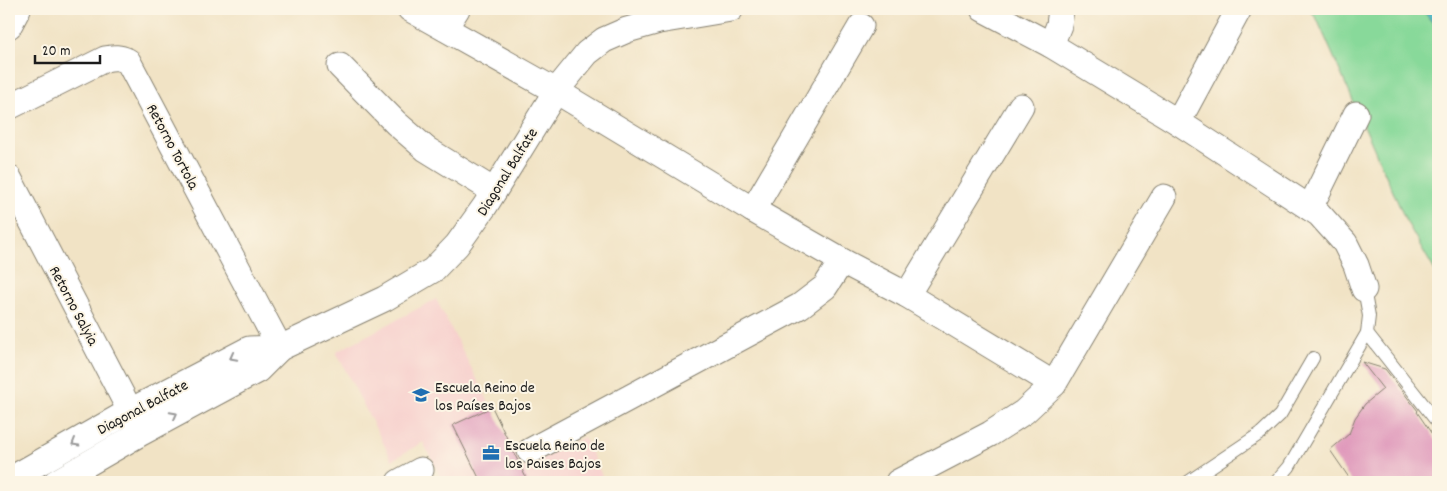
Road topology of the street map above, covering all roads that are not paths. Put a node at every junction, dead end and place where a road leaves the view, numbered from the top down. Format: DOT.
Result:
graph roads {
  1 [pos="18,9"];
  2 [pos="410,9"];
  3 [pos="731,9"];
  4 [pos="983,9"];
  5 [pos="1061,9"];
  6 [pos="1239,9"];
  7 [pos="451,19"];
  8 [pos="9,26"];
  9 [pos="860,26"];
  10 [pos="1051,45"];
  11 [pos="340,66"];
  12 [pos="556,90"];
  13 [pos="1020,106"];
  14 [pos="9,108"];
  15 [pos="1356,114"];
  16 [pos="1178,122"];
  17 [pos="9,178"];
  18 [pos="494,191"];
  19 [pos="1164,197"];
  20 [pos="1310,208"];
  21 [pos="753,210"];
  22 [pos="842,261"];
  23 [pos="1364,289"];
  24 [pos="907,295"];
  25 [pos="1367,333"];
  26 [pos="280,348"];
  27 [pos="1313,358"];
  28 [pos="1054,384"];
  29 [pos="130,411"];
  30 [pos="1438,422"];
  31 [pos="141,433"];
  32 [pos="530,451"];
  33 [pos="421,470"];
  34 [pos="9,480"];
  35 [pos="56,482"];
  36 [pos="399,482"];
  37 [pos="898,482"];
  38 [pos="1188,482"];
  39 [pos="1276,482"];
  1 -- 8 [label="street"];
  2 -- 7 [label="street"];
  3 -- 12 [label="street, Diagonal Balfate"];
  4 -- 10 [label="street"];
  5 -- 10 [label="street"];
  6 -- 16 [label="street"];
  7 -- 12 [label="street"];
  9 -- 21 [label="street"];
  10 -- 16 [label="street"];
  11 -- 18 [label="street"];
  12 -- 18 [label="street, Diagonal Balfate"];
  12 -- 21 [label="street"];
  13 -- 24 [label="street"];
  14 -- 26 [label="street, Retorno Tortola"];
  15 -- 20 [label="street"];
  16 -- 20 [label="street"];
  17 -- 29 [label="street, Retorno Salyia"];
  18 -- 26 [label="street, Diagonal Balfate"];
  19 -- 28 [label="street"];
  20 -- 23 [label="street"];
  21 -- 22 [label="street"];
  22 -- 24 [label="street"];
  22 -- 32 [label="street"];
  23 -- 25 [label="lane"];
  24 -- 28 [label="street"];
  25 -- 30 [label="lane"];
  25 -- 39 [label="lane"];
  26 -- 29 [label="street, Diagonal Balfate, one-way"];
  31 -- 26 [label="street, Diagonal Balfate, one-way"];
  27 -- 38 [label="lane"];
  28 -- 37 [label="street"];
  29 -- 31 [label="street, Retorno Salyia"];
  29 -- 34 [label="street, Diagonal Balfate, one-way"];
  31 -- 35 [label="street, Diagonal Balfate"];
  33 -- 36 [label="street"];
}
